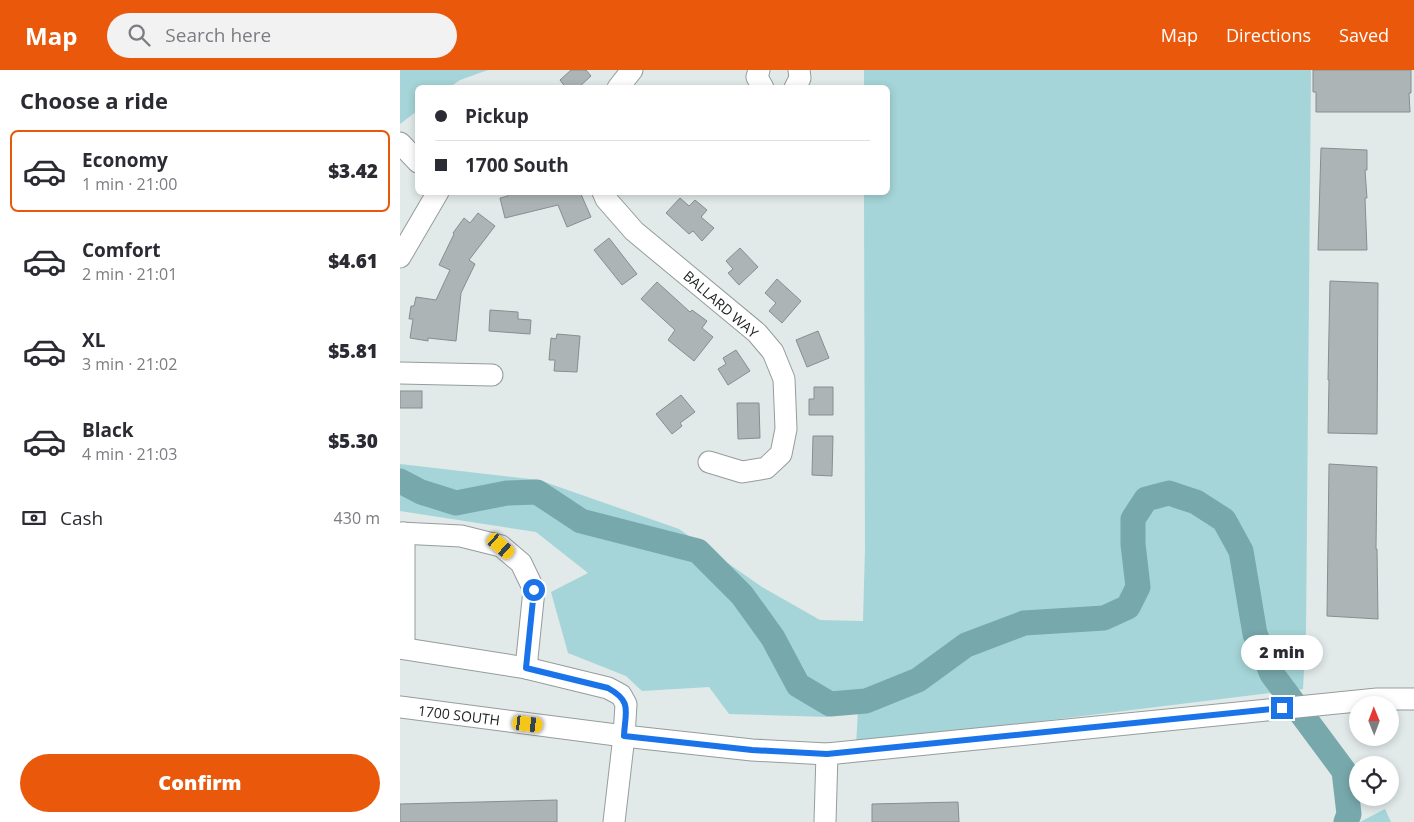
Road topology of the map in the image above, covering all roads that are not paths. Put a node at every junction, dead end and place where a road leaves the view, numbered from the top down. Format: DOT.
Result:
graph roads {
  1 [pos="632,70"];
  2 [pos="759,70"];
  3 [pos="799,70"];
  4 [pos="620,85"];
  5 [pos="761,85"];
  6 [pos="796,85"];
  7 [pos="400,143"];
  8 [pos="415,159"];
  9 [pos="436,195"];
  10 [pos="604,195"];
  11 [pos="400,257"];
  12 [pos="400,373"];
  13 [pos="492,375"];
  14 [pos="710,462"];
  15 [pos="402,533"];
  16 [pos="402,577"];
  17 [pos="402,616"];
  18 [pos="402,648"];
  19 [pos="526,668"];
  20 [pos="1414,699"];
  21 [pos="400,707"];
  22 [pos="624,736"];
  23 [pos="827,754"];
  24 [pos="614,822"];
  25 [pos="825,822"];
  1 -- 4 [label="street"];
  2 -- 5 [label="street"];
  3 -- 6 [label="street"];
  7 -- 8 [label="street"];
  9 -- 11 [label="street"];
  10 -- 14 [label="street, BALLARD WAY"];
  12 -- 13 [label="street"];
  15 -- 16 [label="street"];
  15 -- 19 [label="street"];
  16 -- 17 [label="street"];
  17 -- 18 [label="street"];
  18 -- 19 [label="street"];
  19 -- 22 [label="street"];
  20 -- 23 [label="street, 1700 SOUTH"];
  21 -- 22 [label="street, 1700 SOUTH"];
  22 -- 23 [label="street, 1700 SOUTH"];
  22 -- 24 [label="street"];
  23 -- 25 [label="street"];
}
